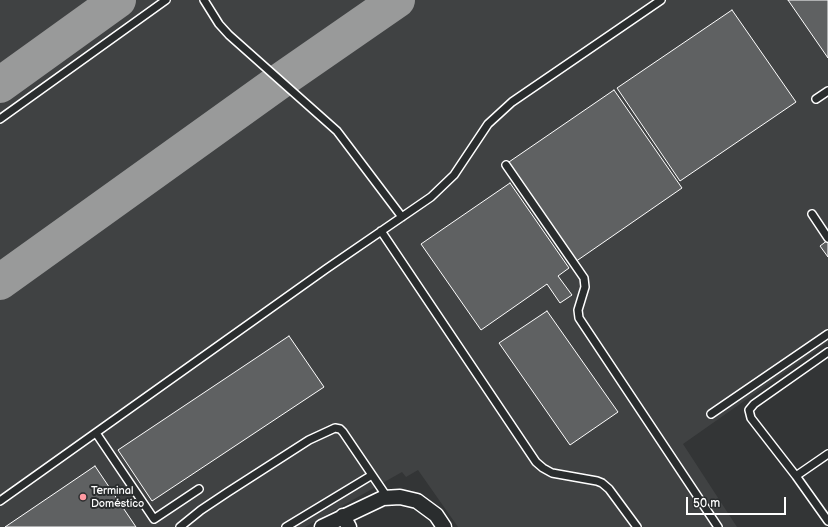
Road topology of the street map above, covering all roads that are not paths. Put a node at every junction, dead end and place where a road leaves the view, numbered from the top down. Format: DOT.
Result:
graph roads {
  1 [pos="166,0"];
  2 [pos="204,0"];
  3 [pos="661,0"];
  4 [pos="828,91"];
  5 [pos="816,99"];
  6 [pos="0,119"];
  7 [pos="506,165"];
  8 [pos="812,214"];
  9 [pos="402,218"];
  10 [pos="381,231"];
  11 [pos="828,238"];
  12 [pos="828,334"];
  13 [pos="828,352"];
  14 [pos="711,414"];
  15 [pos="96,433"];
  16 [pos="828,454"];
  17 [pos="372,475"];
  18 [pos="796,476"];
  19 [pos="199,489"];
  20 [pos="387,497"];
  21 [pos="0,501"];
  22 [pos="828,521"];
  23 [pos="346,522"];
  24 [pos="180,527"];
  25 [pos="286,527"];
  26 [pos="322,527"];
  27 [pos="444,527"];
  28 [pos="637,527"];
  29 [pos="718,527"];
  1 -- 6 [label="lane"];
  2 -- 9 [label="lane"];
  3 -- 9 [label="lane"];
  4 -- 5 [label="lane"];
  7 -- 29 [label="lane"];
  8 -- 11 [label="lane"];
  9 -- 10 [label="lane"];
  10 -- 15 [label="lane"];
  10 -- 28 [label="lane"];
  12 -- 14 [label="lane"];
  13 -- 18 [label="lane"];
  15 -- 19 [label="lane"];
  15 -- 21 [label="lane"];
  16 -- 18 [label="lane"];
  17 -- 20 [label="lane"];
  17 -- 24 [label="lane"];
  17 -- 25 [label="lane"];
  18 -- 22 [label="lane"];
  20 -- 23 [label="street"];
  20 -- 27 [label="street"];
  23 -- 26 [label="street"];
}
